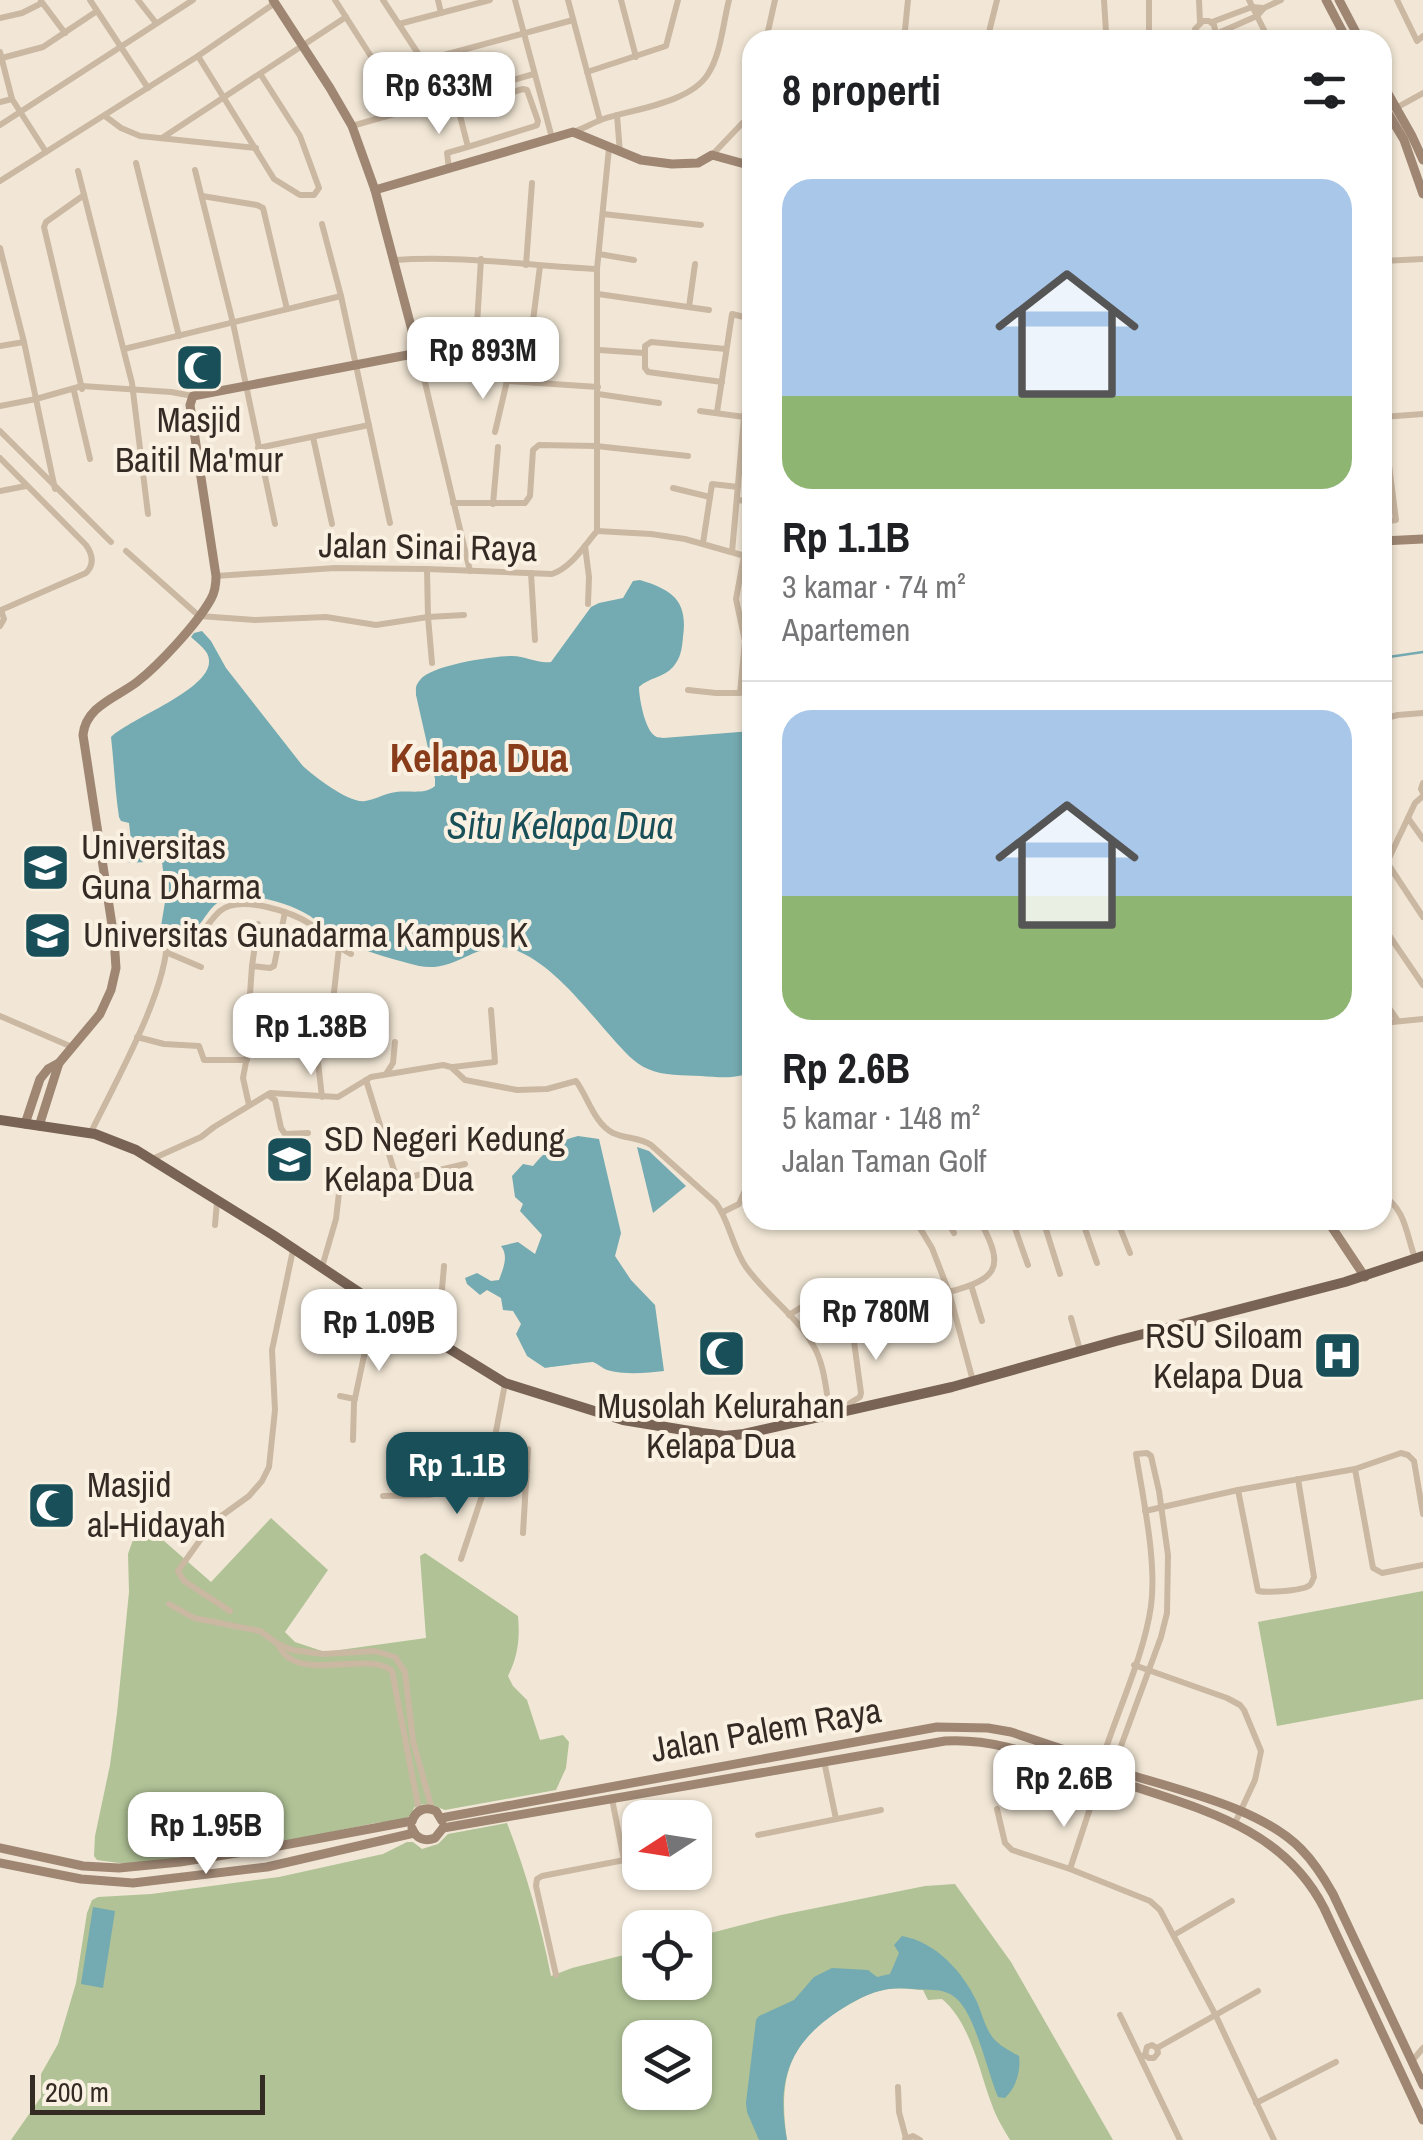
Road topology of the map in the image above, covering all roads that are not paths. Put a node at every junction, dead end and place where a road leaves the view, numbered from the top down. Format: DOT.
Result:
graph roads {
  1 [pos="90,0"];
  2 [pos="138,0"];
  3 [pos="192,0"];
  4 [pos="335,0"];
  5 [pos="383,0"];
  6 [pos="438,0"];
  7 [pos="490,0"];
  8 [pos="514,0"];
  9 [pos="568,0"];
  10 [pos="621,0"];
  11 [pos="678,0"];
  12 [pos="729,0"];
  13 [pos="775,0"];
  14 [pos="908,0"];
  15 [pos="997,0"];
  16 [pos="1104,0"];
  17 [pos="1149,0"];
  18 [pos="1199,0"];
  19 [pos="1281,0"];
  20 [pos="1326,0"];
  21 [pos="1339,0"];
  22 [pos="1409,0"];
  23 [pos="41,2"];
  24 [pos="274,2"];
  25 [pos="476,2"];
  26 [pos="1250,4"];
  27 [pos="1399,4"];
  28 [pos="1264,8"];
  29 [pos="97,11"];
  30 [pos="441,14"];
  31 [pos="1256,16"];
  32 [pos="346,17"];
  33 [pos="0,18"];
  34 [pos="573,20"];
  35 [pos="1200,22"];
  36 [pos="1212,22"];
  37 [pos="156,23"];
  38 [pos="398,24"];
  39 [pos="768,30"];
  40 [pos="905,30"];
  41 [pos="990,30"];
  42 [pos="1106,30"];
  43 [pos="1150,30"];
  44 [pos="1195,30"];
  45 [pos="1216,30"];
  46 [pos="1228,30"];
  47 [pos="1264,30"];
  48 [pos="1342,30"];
  49 [pos="1355,30"];
  50 [pos="523,32"];
  51 [pos="65,33"];
  52 [pos="1423,36"];
  53 [pos="120,46"];
  54 [pos="304,46"];
  55 [pos="1,55"];
  56 [pos="198,56"];
  57 [pos="636,58"];
  58 [pos="423,62"];
  59 [pos="381,72"];
  60 [pos="587,72"];
  61 [pos="534,74"];
  62 [pos="260,75"];
  63 [pos="148,88"];
  64 [pos="1423,92"];
  65 [pos="224,98"];
  66 [pos="12,99"];
  67 [pos="0,102"];
  68 [pos="1392,111"];
  69 [pos="20,113"];
  70 [pos="400,113"];
  71 [pos="618,115"];
  72 [pos="105,116"];
  73 [pos="1392,117"];
  74 [pos="1392,118"];
  75 [pos="600,120"];
  76 [pos="742,124"];
  77 [pos="0,125"];
  78 [pos="352,126"];
  79 [pos="522,130"];
  80 [pos="573,132"];
  81 [pos="507,135"];
  82 [pos="162,138"];
  83 [pos="552,140"];
  84 [pos="483,142"];
  85 [pos="528,146"];
  86 [pos="468,147"];
  87 [pos="256,148"];
  88 [pos="608,148"];
  89 [pos="513,151"];
  90 [pos="46,152"];
  91 [pos="620,153"];
  92 [pos="712,156"];
  93 [pos="488,158"];
  94 [pos="1423,160"];
  95 [pos="136,163"];
  96 [pos="742,164"];
  97 [pos="448,169"];
  98 [pos="195,170"];
  99 [pos="78,171"];
  100 [pos="0,182"];
  101 [pos="532,183"];
  102 [pos="375,190"];
  103 [pos="1423,194"];
  104 [pos="84,195"];
  105 [pos="202,196"];
  106 [pos="602,214"];
  107 [pos="322,224"];
  108 [pos="701,225"];
  109 [pos="0,248"];
  110 [pos="599,254"];
  111 [pos="1423,259"];
  112 [pos="395,260"];
  113 [pos="481,260"];
  114 [pos="634,260"];
  115 [pos="1392,261"];
  116 [pos="526,264"];
  117 [pos="695,264"];
  118 [pos="540,266"];
  119 [pos="598,269"];
  120 [pos="3,280"];
  121 [pos="598,294"];
  122 [pos="342,296"];
  123 [pos="689,307"];
  124 [pos="287,309"];
  125 [pos="708,310"];
  126 [pos="742,316"];
  127 [pos="233,322"];
  128 [pos="179,336"];
  129 [pos="24,342"];
  130 [pos="0,346"];
  131 [pos="726,349"];
  132 [pos="124,350"];
  133 [pos="599,350"];
  134 [pos="529,352"];
  135 [pos="418,353"];
  136 [pos="644,353"];
  137 [pos="475,357"];
  138 [pos="356,364"];
  139 [pos="506,381"];
  140 [pos="722,382"];
  141 [pos="245,386"];
  142 [pos="79,389"];
  143 [pos="133,390"];
  144 [pos="598,391"];
  145 [pos="192,397"];
  146 [pos="36,400"];
  147 [pos="659,402"];
  148 [pos="0,407"];
  149 [pos="700,411"];
  150 [pos="716,412"];
  151 [pos="1423,414"];
  152 [pos="1392,416"];
  153 [pos="742,417"];
  154 [pos="369,425"];
  155 [pos="0,432"];
  156 [pos="495,432"];
  157 [pos="313,437"];
  158 [pos="596,446"];
  159 [pos="498,447"];
  160 [pos="258,448"];
  161 [pos="688,456"];
  162 [pos="742,456"];
  163 [pos="0,458"];
  164 [pos="90,459"];
  165 [pos="741,462"];
  166 [pos="27,485"];
  167 [pos="738,487"];
  168 [pos="56,488"];
  169 [pos="673,488"];
  170 [pos="1392,489"];
  171 [pos="0,492"];
  172 [pos="710,497"];
  173 [pos="737,500"];
  174 [pos="742,500"];
  175 [pos="453,503"];
  176 [pos="493,504"];
  177 [pos="148,514"];
  178 [pos="1392,521"];
  179 [pos="390,523"];
  180 [pos="275,524"];
  181 [pos="332,524"];
  182 [pos="598,532"];
  183 [pos="1423,538"];
  184 [pos="1392,541"];
  185 [pos="111,542"];
  186 [pos="703,543"];
  187 [pos="585,546"];
  188 [pos="126,550"];
  189 [pos="732,552"];
  190 [pos="742,555"];
  191 [pos="427,569"];
  192 [pos="470,571"];
  193 [pos="530,573"];
  194 [pos="216,576"];
  195 [pos="742,578"];
  196 [pos="588,604"];
  197 [pos="0,608"];
  198 [pos="464,614"];
  199 [pos="428,616"];
  200 [pos="196,620"];
  201 [pos="0,626"];
  202 [pos="742,627"];
  203 [pos="535,640"];
  204 [pos="432,663"];
  205 [pos="742,672"];
  206 [pos="688,690"];
  207 [pos="1423,713"];
  208 [pos="1392,716"];
  209 [pos="1423,783"];
  210 [pos="1423,795"];
  211 [pos="1408,818"];
  212 [pos="1423,839"];
  213 [pos="1392,852"];
  214 [pos="1392,870"];
  215 [pos="285,912"];
  216 [pos="1423,917"];
  217 [pos="258,924"];
  218 [pos="167,936"];
  219 [pos="114,938"];
  220 [pos="1392,939"];
  221 [pos="339,948"];
  222 [pos="168,953"];
  223 [pos="351,954"];
  224 [pos="201,966"];
  225 [pos="252,966"];
  226 [pos="1423,985"];
  227 [pos="491,1010"];
  228 [pos="1392,1012"];
  229 [pos="0,1016"];
  230 [pos="1423,1018"];
  231 [pos="1398,1021"];
  232 [pos="1392,1022"];
  233 [pos="137,1037"];
  234 [pos="396,1042"];
  235 [pos="72,1047"];
  236 [pos="247,1060"];
  237 [pos="59,1063"];
  238 [pos="451,1068"];
  239 [pos="386,1075"];
  240 [pos="366,1080"];
  241 [pos="268,1094"];
  242 [pos="322,1097"];
  243 [pos="249,1105"];
  244 [pos="0,1120"];
  245 [pos="25,1124"];
  246 [pos="39,1126"];
  247 [pos="308,1132"];
  248 [pos="91,1134"];
  249 [pos="150,1160"];
  250 [pos="465,1164"];
  251 [pos="340,1184"];
  252 [pos="742,1197"];
  253 [pos="217,1201"];
  254 [pos="1392,1202"];
  255 [pos="739,1204"];
  256 [pos="742,1204"];
  257 [pos="723,1212"];
  258 [pos="215,1225"];
  259 [pos="921,1230"];
  260 [pos="952,1230"];
  261 [pos="984,1230"];
  262 [pos="1015,1230"];
  263 [pos="1047,1230"];
  264 [pos="1085,1230"];
  265 [pos="1121,1230"];
  266 [pos="1334,1230"];
  267 [pos="954,1234"];
  268 [pos="293,1248"];
  269 [pos="1130,1253"];
  270 [pos="1419,1257"];
  271 [pos="1097,1263"];
  272 [pos="444,1266"];
  273 [pos="1028,1266"];
  274 [pos="322,1267"];
  275 [pos="1060,1274"];
  276 [pos="1365,1277"];
  277 [pos="971,1285"];
  278 [pos="827,1291"];
  279 [pos="949,1292"];
  280 [pos="376,1303"];
  281 [pos="850,1312"];
  282 [pos="789,1315"];
  283 [pos="1071,1318"];
  284 [pos="982,1320"];
  285 [pos="408,1324"];
  286 [pos="1080,1350"];
  287 [pos="973,1380"];
  288 [pos="506,1383"];
  289 [pos="340,1396"];
  290 [pos="355,1399"];
  291 [pos="850,1411"];
  292 [pos="830,1415"];
  293 [pos="352,1440"];
  294 [pos="528,1449"];
  295 [pos="1355,1469"];
  296 [pos="488,1470"];
  297 [pos="527,1471"];
  298 [pos="1298,1479"];
  299 [pos="486,1484"];
  300 [pos="1238,1490"];
  301 [pos="384,1496"];
  302 [pos="1162,1506"];
  303 [pos="1145,1511"];
  304 [pos="1423,1514"];
  305 [pos="523,1533"];
  306 [pos="461,1559"];
  307 [pos="1423,1565"];
  308 [pos="168,1604"];
  309 [pos="230,1611"];
  310 [pos="278,1644"];
  311 [pos="379,1652"];
  312 [pos="378,1664"];
  313 [pos="1134,1665"];
  314 [pos="1149,1670"];
  315 [pos="1100,1761"];
  316 [pos="824,1762"];
  317 [pos="1114,1772"];
  318 [pos="1096,1778"];
  319 [pos="612,1799"];
  320 [pos="432,1809"];
  321 [pos="997,1809"];
  322 [pos="881,1810"];
  323 [pos="1240,1810"];
  324 [pos="419,1811"];
  325 [pos="836,1819"];
  326 [pos="412,1821"];
  327 [pos="442,1823"];
  328 [pos="1235,1823"];
  329 [pos="414,1833"];
  330 [pos="758,1835"];
  331 [pos="0,1848"];
  332 [pos="622,1850"];
  333 [pos="622,1860"];
  334 [pos="0,1863"];
  335 [pos="1070,1869"];
  336 [pos="1232,1902"];
  337 [pos="1174,1934"];
  338 [pos="556,1975"];
  339 [pos="1258,1991"];
  340 [pos="1120,2015"];
  341 [pos="1216,2016"];
  342 [pos="1423,2048"];
  343 [pos="1143,2056"];
  344 [pos="1412,2061"];
  345 [pos="1336,2062"];
  346 [pos="1423,2084"];
  347 [pos="898,2087"];
  348 [pos="1256,2103"];
  349 [pos="1423,2120"];
  350 [pos="905,2139"];
  351 [pos="920,2140"];
  352 [pos="1180,2140"];
  353 [pos="1274,2140"];
  1 -- 29 [label="street"];
  2 -- 37 [label="street"];
  3 -- 37 [label="street"];
  4 -- 32 [label="street"];
  5 -- 38 [label="street"];
  6 -- 30 [label="street"];
  7 -- 25 [label="street"];
  8 -- 50 [label="street"];
  9 -- 34 [label="street"];
  10 -- 57 [label="street"];
  11 -- 57 [label="street"];
  12 -- 71 [label="street"];
  13 -- 39 [label="street"];
  14 -- 40 [label="street"];
  15 -- 41 [label="street"];
  16 -- 42 [label="street"];
  17 -- 43 [label="street"];
  18 -- 35 [label="street"];
  19 -- 28 [label="street"];
  20 -- 48 [label="street"];
  21 -- 49 [label="street"];
  22 -- 27 [label="street"];
  23 -- 33 [label="street"];
  23 -- 51 [label="street"];
  24 -- 54 [label="street"];
  24 -- 56 [label="street"];
  25 -- 30 [label="street"];
  26 -- 28 [label="street"];
  26 -- 31 [label="street"];
  26 -- 36 [label="street"];
  27 -- 52 [label="street"];
  28 -- 31 [label="street"];
  29 -- 51 [label="street"];
  29 -- 53 [label="street"];
  30 -- 38 [label="street"];
  31 -- 46 [label="street"];
  31 -- 47 [label="street"];
  32 -- 54 [label="street"];
  32 -- 59 [label="street"];
  34 -- 50 [label="street"];
  34 -- 60 [label="street"];
  35 -- 36 [label="street"];
  35 -- 44 [label="street"];
  36 -- 45 [label="street"];
  37 -- 53 [label="street"];
  38 -- 58 [label="street"];
  50 -- 58 [label="street"];
  50 -- 61 [label="street"];
  51 -- 55 [label="street"];
  53 -- 63 [label="street"];
  53 -- 69 [label="street"];
  54 -- 62 [label="street"];
  54 -- 78 [label="street"];
  55 -- 66 [label="street"];
  56 -- 63 [label="street"];
  56 -- 65 [label="street"];
  57 -- 60 [label="street"];
  58 -- 59 [label="street"];
  59 -- 70 [label="street"];
  60 -- 75 [label="street"];
  61 -- 70 [label="street"];
  61 -- 83 [label="street"];
  62 -- 65 [label="street"];
  62 -- 87 [label="street"];
  63 -- 72 [label="street"];
  64 -- 68 [label="street"];
  65 -- 82 [label="street"];
  65 -- 87 [label="street"];
  66 -- 67 [label="street"];
  66 -- 69 [label="street"];
  69 -- 77 [label="street"];
  69 -- 90 [label="street"];
  70 -- 78 [label="street"];
  71 -- 75 [label="street"];
  71 -- 91 [label="street"];
  72 -- 82 [label="street"];
  72 -- 90 [label="street"];
  73 -- 94 [label="street"];
  74 -- 103 [label="street"];
  75 -- 80 [label="street"];
  76 -- 92 [label="street"];
  78 -- 102 [label="street"];
  79 -- 81 [label="street"];
  79 -- 85 [label="street"];
  79 -- 86 [label="street"];
  80 -- 83 [label="street"];
  80 -- 88 [label="street"];
  81 -- 84 [label="street"];
  81 -- 89 [label="street"];
  82 -- 87 [label="street"];
  83 -- 85 [label="street"];
  84 -- 86 [label="street"];
  84 -- 93 [label="street"];
  85 -- 89 [label="street"];
  86 -- 97 [label="street"];
  88 -- 91 [label="street"];
  88 -- 106 [label="street"];
  89 -- 93 [label="street"];
  90 -- 100 [label="street"];
  91 -- 92 [label="street"];
  92 -- 96 [label="street"];
  93 -- 97 [label="street"];
  95 -- 128 [label="street"];
  97 -- 102 [label="street"];
  98 -- 105 [label="street"];
  99 -- 104 [label="street"];
  101 -- 116 [label="street"];
  102 -- 112 [label="street"];
  104 -- 132 [label="street"];
  104 -- 142 [label="street"];
  105 -- 124 [label="street"];
  105 -- 127 [label="street"];
  106 -- 108 [label="street"];
  106 -- 110 [label="street"];
  107 -- 122 [label="street"];
  109 -- 120 [label="street"];
  110 -- 114 [label="street"];
  110 -- 119 [label="street"];
  111 -- 115 [label="street"];
  112 -- 113 [label="street"];
  112 -- 135 [label="street"];
  113 -- 116 [label="street"];
  113 -- 137 [label="street"];
  116 -- 118 [label="street"];
  117 -- 123 [label="street"];
  118 -- 119 [label="street"];
  118 -- 134 [label="street"];
  119 -- 121 [label="street"];
  120 -- 129 [label="street"];
  121 -- 123 [label="street"];
  121 -- 133 [label="street"];
  122 -- 124 [label="street"];
  122 -- 138 [label="street"];
  123 -- 125 [label="street"];
  124 -- 127 [label="street"];
  126 -- 131 [label="street"];
  127 -- 128 [label="street"];
  127 -- 141 [label="street"];
  128 -- 132 [label="street"];
  129 -- 130 [label="street"];
  129 -- 146 [label="street"];
  131 -- 136 [label="street"];
  131 -- 140 [label="street"];
  132 -- 143 [label="street"];
  133 -- 136 [label="street"];
  133 -- 144 [label="street"];
  135 -- 137 [label="street"];
  135 -- 138 [label="street"];
  135 -- 175 [label="street"];
  136 -- 140 [label="street"];
  137 -- 139 [label="street"];
  138 -- 141 [label="street"];
  138 -- 154 [label="street"];
  139 -- 144 [label="street"];
  139 -- 156 [label="street"];
  140 -- 150 [label="street"];
  141 -- 145 [label="street"];
  141 -- 160 [label="street"];
  142 -- 143 [label="street"];
  142 -- 146 [label="street"];
  142 -- 164 [label="street"];
  143 -- 145 [label="street"];
  143 -- 177 [label="street"];
  144 -- 147 [label="street"];
  144 -- 158 [label="street"];
  145 -- 194 [label="street"];
  146 -- 148 [label="street"];
  146 -- 168 [label="street"];
  149 -- 150 [label="street"];
  150 -- 153 [label="street"];
  151 -- 152 [label="street"];
  154 -- 157 [label="street"];
  154 -- 179 [label="street"];
  155 -- 168 [label="street"];
  157 -- 160 [label="street"];
  157 -- 181 [label="street"];
  158 -- 161 [label="street"];
  158 -- 176 [label="street"];
  158 -- 182 [label="street"];
  159 -- 176 [label="street"];
  160 -- 180 [label="street"];
  162 -- 165 [label="street"];
  163 -- 166 [label="street"];
  165 -- 167 [label="street"];
  166 -- 171 [label="street"];
  166 -- 197 [label="street"];
  167 -- 172 [label="street"];
  167 -- 173 [label="street"];
  168 -- 185 [label="street"];
  169 -- 172 [label="street"];
  170 -- 178 [label="street"];
  172 -- 186 [label="street"];
  173 -- 174 [label="street"];
  173 -- 189 [label="street"];
  175 -- 176 [label="street"];
  175 -- 192 [label="street"];
  182 -- 186 [label="street"];
  182 -- 187 [label="street, Jalan Sinai Raya"];
  183 -- 184 [label="street"];
  186 -- 189 [label="street"];
  187 -- 193 [label="street, Jalan Sinai Raya"];
  187 -- 196 [label="street"];
  188 -- 200 [label="street"];
  189 -- 190 [label="street"];
  191 -- 192 [label="street, Jalan Sinai Raya"];
  191 -- 194 [label="street, Jalan Sinai Raya"];
  191 -- 199 [label="street"];
  192 -- 193 [label="street, Jalan Sinai Raya"];
  193 -- 203 [label="street"];
  194 -- 200 [label="street"];
  195 -- 202 [label="street"];
  197 -- 201 [label="street"];
  198 -- 199 [label="street"];
  199 -- 200 [label="street"];
  199 -- 204 [label="street"];
  200 -- 219 [label="street"];
  205 -- 206 [label="street"];
  207 -- 208 [label="street"];
  209 -- 210 [label="street"];
  210 -- 211 [label="street"];
  211 -- 212 [label="street"];
  211 -- 213 [label="street"];
  214 -- 216 [label="street"];
  215 -- 218 [label="street"];
  215 -- 221 [label="street"];
  215 -- 225 [label="street"];
  217 -- 225 [label="street"];
  218 -- 219 [label="street"];
  218 -- 222 [label="street"];
  219 -- 235 [label="street"];
  220 -- 226 [label="street"];
  221 -- 223 [label="street"];
  221 -- 242 [label="street"];
  222 -- 224 [label="street"];
  222 -- 233 [label="street"];
  225 -- 236 [label="street"];
  227 -- 238 [label="street"];
  228 -- 231 [label="street"];
  229 -- 235 [label="street"];
  230 -- 231 [label="street"];
  231 -- 232 [label="street"];
  233 -- 236 [label="street"];
  233 -- 248 [label="street"];
  234 -- 239 [label="street"];
  235 -- 237 [label="street"];
  236 -- 243 [label="street"];
  237 -- 245 [label="street"];
  237 -- 246 [label="street"];
  238 -- 239 [label="street"];
  238 -- 257 [label="street"];
  239 -- 240 [label="street"];
  240 -- 242 [label="street"];
  240 -- 250 [label="street"];
  241 -- 242 [label="street"];
  241 -- 243 [label="street"];
  241 -- 247 [label="street"];
  243 -- 249 [label="street"];
  244 -- 245 [label="main road"];
  245 -- 246 [label="main road"];
  246 -- 248 [label="main road"];
  248 -- 249 [label="main road"];
  249 -- 253 [label="main road"];
  251 -- 274 [label="street"];
  252 -- 255 [label="street"];
  253 -- 258 [label="street"];
  253 -- 268 [label="main road"];
  254 -- 270 [label="street"];
  255 -- 256 [label="street"];
  255 -- 257 [label="street"];
  257 -- 282 [label="street"];
  259 -- 279 [label="street"];
  260 -- 267 [label="street"];
  261 -- 277 [label="street"];
  262 -- 273 [label="street"];
  263 -- 275 [label="street"];
  264 -- 271 [label="street"];
  265 -- 269 [label="street"];
  266 -- 276 [label="street"];
  268 -- 274 [label="main road"];
  268 -- 309 [label="street"];
  270 -- 276 [label="main road"];
  272 -- 285 [label="street"];
  274 -- 280 [label="main road"];
  276 -- 286 [label="main road"];
  277 -- 279 [label="street"];
  277 -- 284 [label="street"];
  278 -- 282 [label="street"];
  279 -- 287 [label="street"];
  280 -- 285 [label="main road"];
  280 -- 290 [label="street"];
  281 -- 291 [label="street"];
  282 -- 292 [label="street"];
  283 -- 286 [label="street"];
  285 -- 288 [label="main road"];
  286 -- 287 [label="main road"];
  287 -- 291 [label="main road"];
  288 -- 292 [label="main road"];
  288 -- 296 [label="street"];
  289 -- 290 [label="street"];
  290 -- 293 [label="street"];
  291 -- 292 [label="main road"];
  294 -- 297 [label="street"];
  295 -- 298 [label="street"];
  295 -- 304 [label="street"];
  295 -- 307 [label="street"];
  296 -- 297 [label="street"];
  296 -- 299 [label="street"];
  297 -- 305 [label="street"];
  298 -- 300 [label="street"];
  298 -- 300 [label="street"];
  299 -- 301 [label="street"];
  299 -- 306 [label="street"];
  300 -- 302 [label="street"];
  302 -- 303 [label="street"];
  302 -- 303 [label="street"];
  302 -- 314 [label="street"];
  303 -- 313 [label="street"];
  308 -- 310 [label="street"];
  310 -- 311 [label="street"];
  310 -- 312 [label="street"];
  311 -- 312 [label="street"];
  311 -- 320 [label="street"];
  312 -- 324 [label="street"];
  313 -- 314 [label="street"];
  313 -- 315 [label="street"];
  314 -- 317 [label="street"];
  314 -- 323 [label="street"];
  315 -- 317 [label="street"];
  315 -- 318 [label="street"];
  315 -- 327 [label="street, Jalan Palem Raya"];
  316 -- 318 [label="street, Jalan Palem Raya"];
  316 -- 319 [label="street, Jalan Palem Raya"];
  316 -- 325 [label="street"];
  317 -- 318 [label="street"];
  317 -- 323 [label="street"];
  317 -- 328 [label="street"];
  318 -- 335 [label="street"];
  319 -- 327 [label="street, Jalan Palem Raya"];
  319 -- 332 [label="street"];
  320 -- 324 [label="street"];
  320 -- 327 [label="street"];
  321 -- 335 [label="street"];
  322 -- 325 [label="street"];
  323 -- 328 [label="street"];
  323 -- 344 [label="street"];
  324 -- 326 [label="street"];
  325 -- 330 [label="street"];
  326 -- 329 [label="street"];
  326 -- 331 [label="street"];
  327 -- 329 [label="street"];
  328 -- 349 [label="street"];
  329 -- 334 [label="street"];
  333 -- 338 [label="street"];
  335 -- 337 [label="street"];
  336 -- 337 [label="street"];
  337 -- 341 [label="street"];
  339 -- 341 [label="street"];
  340 -- 343 [label="street"];
  341 -- 343 [label="street"];
  341 -- 348 [label="street"];
  342 -- 344 [label="street"];
  343 -- 352 [label="street"];
  344 -- 346 [label="street"];
  345 -- 348 [label="street"];
  347 -- 350 [label="street"];
  348 -- 353 [label="street"];
  350 -- 351 [label="street"];
}
